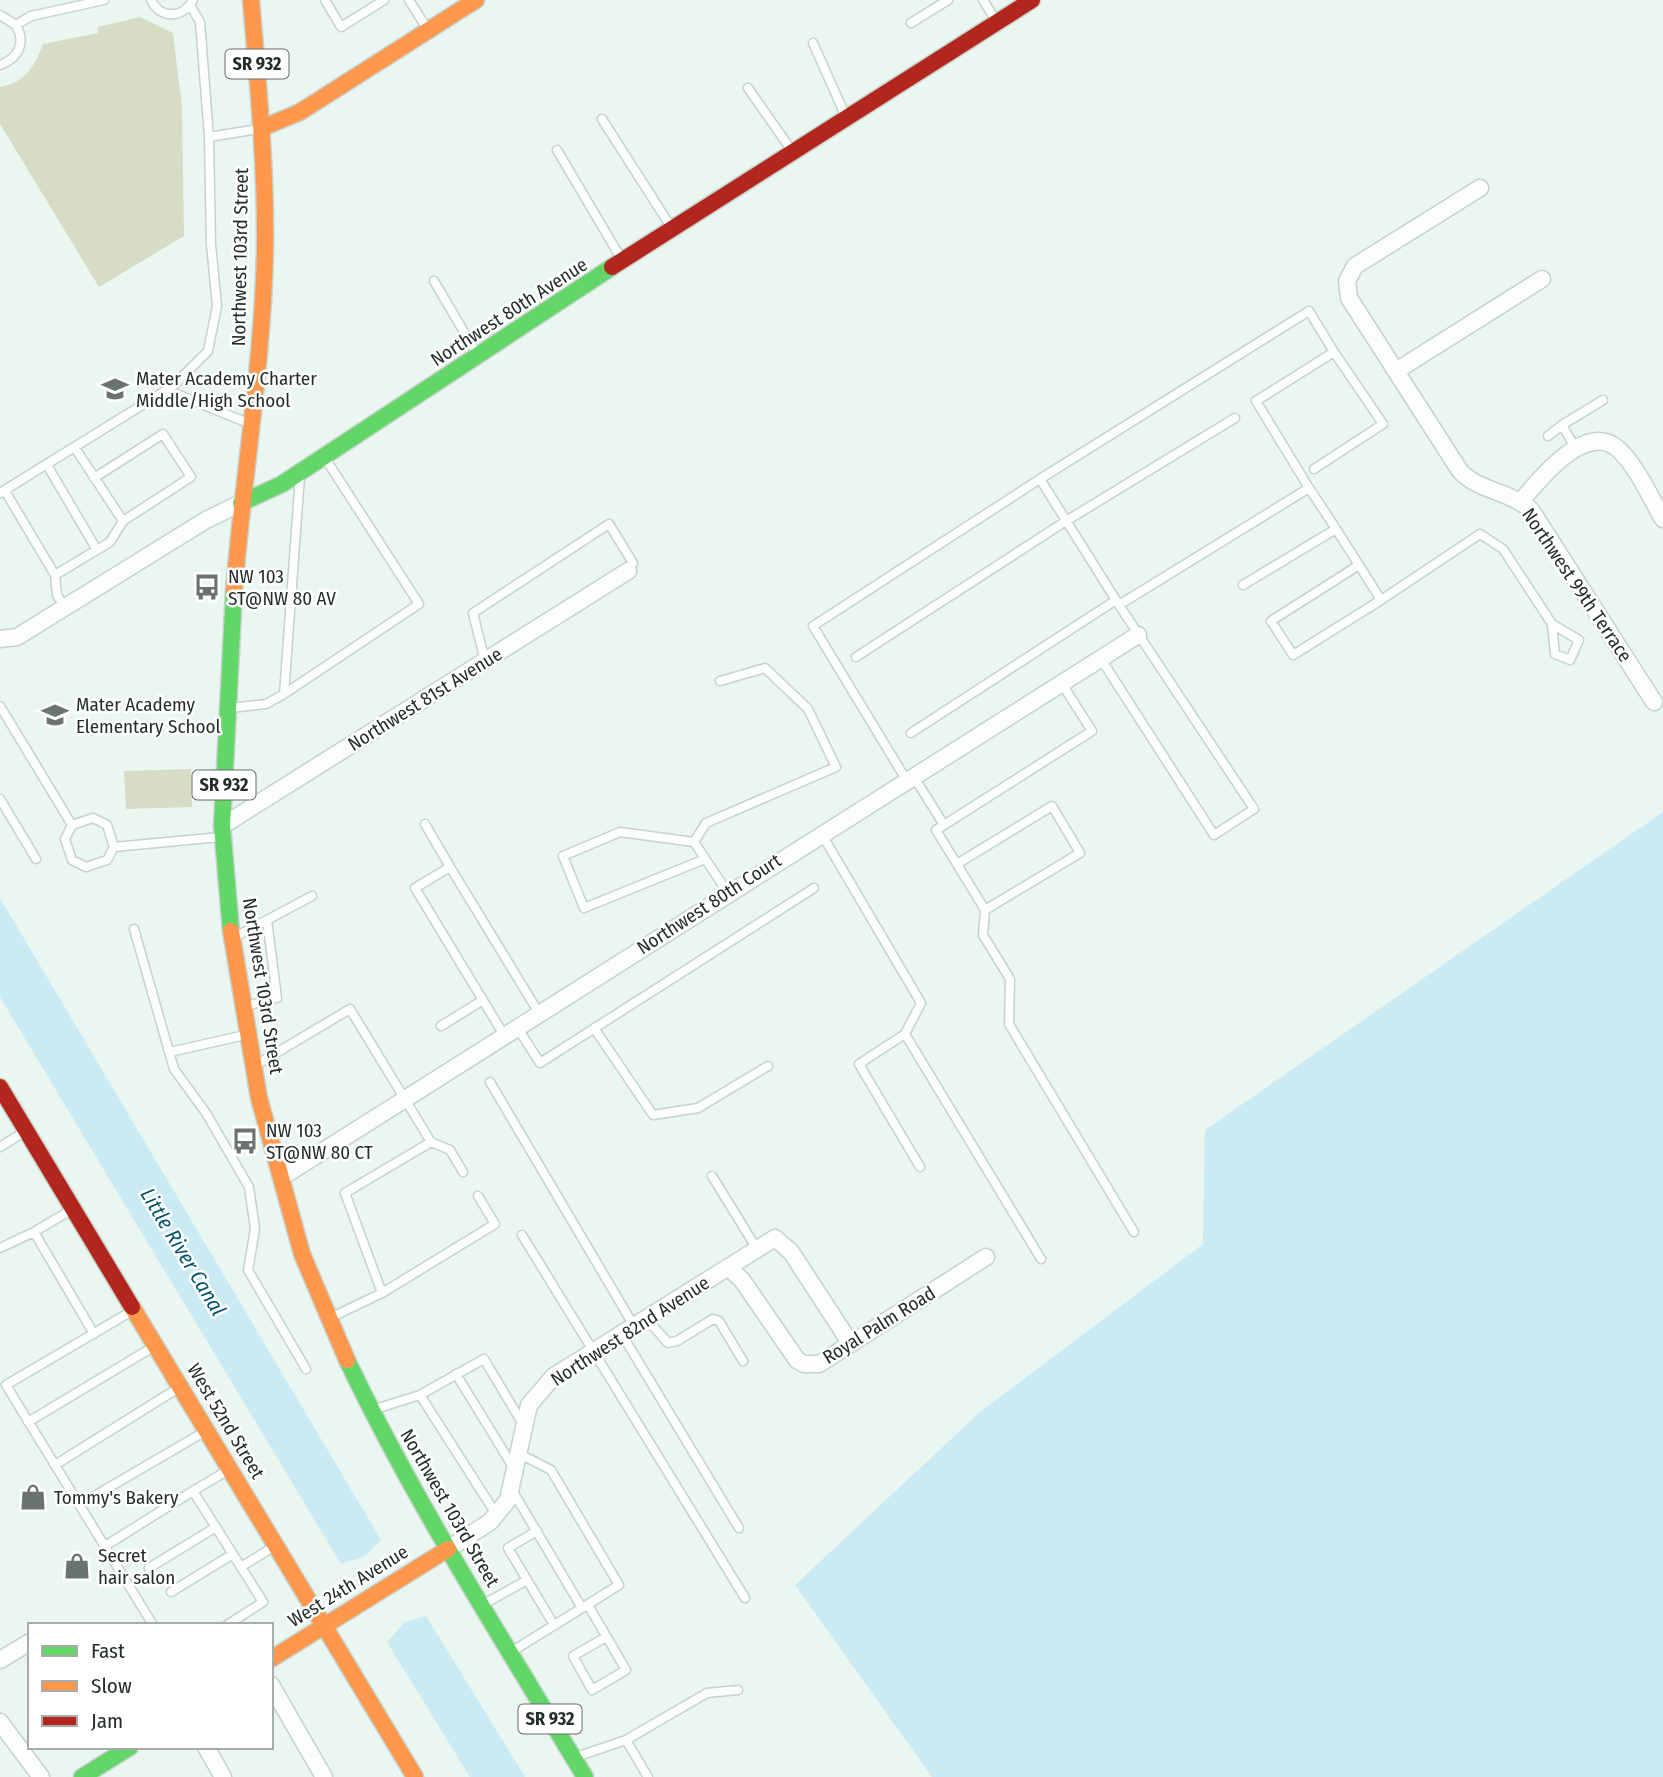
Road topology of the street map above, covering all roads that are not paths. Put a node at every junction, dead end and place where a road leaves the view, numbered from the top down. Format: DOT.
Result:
graph roads {
  1 [pos="104,0"];
  2 [pos="151,0"];
  3 [pos="251,0"];
  4 [pos="325,0"];
  5 [pos="384,0"];
  6 [pos="409,0"];
  7 [pos="476,0"];
  8 [pos="948,0"];
  9 [pos="983,0"];
  10 [pos="1032,0"];
  11 [pos="191,3"];
  12 [pos="0,15"];
  13 [pos="997,22"];
  14 [pos="911,23"];
  15 [pos="16,25"];
  16 [pos="428,30"];
  17 [pos="813,43"];
  18 [pos="0,65"];
  19 [pos="748,88"];
  20 [pos="846,117"];
  21 [pos="602,119"];
  22 [pos="262,128"];
  23 [pos="209,137"];
  24 [pos="557,149"];
  25 [pos="792,151"];
  26 [pos="1480,188"];
  27 [pos="672,229"];
  28 [pos="624,262"];
  29 [pos="1542,279"];
  30 [pos="434,281"];
  31 [pos="1334,352"];
  32 [pos="479,356"];
  33 [pos="1396,371"];
  34 [pos="167,390"];
  35 [pos="1603,400"];
  36 [pos="1235,418"];
  37 [pos="251,424"];
  38 [pos="1562,425"];
  39 [pos="1548,436"];
  40 [pos="75,448"];
  41 [pos="1576,449"];
  42 [pos="324,456"];
  43 [pos="47,465"];
  44 [pos="1314,469"];
  45 [pos="300,471"];
  46 [pos="94,478"];
  47 [pos="1040,479"];
  48 [pos="1309,488"];
  49 [pos="2,492"];
  50 [pos="1521,501"];
  51 [pos="241,503"];
  52 [pos="1663,519"];
  53 [pos="123,521"];
  54 [pos="1066,521"];
  55 [pos="1336,528"];
  56 [pos="97,550"];
  57 [pos="1359,565"];
  58 [pos="628,571"];
  59 [pos="55,575"];
  60 [pos="1243,584"];
  61 [pos="1381,600"];
  62 [pos="1117,603"];
  63 [pos="65,608"];
  64 [pos="1552,624"];
  65 [pos="1138,635"];
  66 [pos="0,639"];
  67 [pos="856,657"];
  68 [pos="1101,659"];
  69 [pos="485,661"];
  70 [pos="720,681"];
  71 [pos="1062,684"];
  72 [pos="284,694"];
  73 [pos="1654,702"];
  74 [pos="0,706"];
  75 [pos="227,708"];
  76 [pos="911,733"];
  77 [pos="911,779"];
  78 [pos="0,799"];
  79 [pos="425,824"];
  80 [pos="72,825"];
  81 [pos="944,825"];
  82 [pos="223,831"];
  83 [pos="821,833"];
  84 [pos="694,842"];
  85 [pos="114,847"];
  86 [pos="36,859"];
  87 [pos="705,859"];
  88 [pos="957,864"];
  89 [pos="450,867"];
  90 [pos="814,888"];
  91 [pos="728,893"];
  92 [pos="312,896"];
  93 [pos="985,910"];
  94 [pos="267,920"];
  95 [pos="134,929"];
  96 [pos="232,939"];
  97 [pos="483,1000"];
  98 [pos="243,1007"];
  99 [pos="539,1013"];
  100 [pos="441,1026"];
  101 [pos="594,1028"];
  102 [pos="510,1031"];
  103 [pos="248,1034"];
  104 [pos="905,1034"];
  105 [pos="170,1052"];
  106 [pos="254,1066"];
  107 [pos="768,1066"];
  108 [pos="490,1082"];
  109 [pos="0,1087"];
  110 [pos="406,1098"];
  111 [pos="26,1131"];
  112 [pos="431,1142"];
  113 [pos="0,1147"];
  114 [pos="920,1167"];
  115 [pos="463,1172"];
  116 [pos="712,1176"];
  117 [pos="282,1177"];
  118 [pos="478,1196"];
  119 [pos="73,1209"];
  120 [pos="34,1232"];
  121 [pos="1134,1232"];
  122 [pos="522,1235"];
  123 [pos="0,1248"];
  124 [pos="757,1249"];
  125 [pos="986,1257"];
  126 [pos="1041,1259"];
  127 [pos="728,1267"];
  128 [pos="382,1293"];
  129 [pos="134,1310"];
  130 [pos="329,1318"];
  131 [pos="634,1326"];
  132 [pos="94,1334"];
  133 [pos="850,1344"];
  134 [pos="156,1346"];
  135 [pos="595,1350"];
  136 [pos="743,1361"];
  137 [pos="306,1369"];
  138 [pos="456,1374"];
  139 [pos="181,1387"];
  140 [pos="420,1395"];
  141 [pos="371,1410"];
  142 [pos="28,1422"];
  143 [pos="524,1427"];
  144 [pos="207,1430"];
  145 [pos="518,1453"];
  146 [pos="55,1465"];
  147 [pos="230,1469"];
  148 [pos="515,1469"];
  149 [pos="511,1489"];
  150 [pos="193,1491"];
  151 [pos="79,1505"];
  152 [pos="496,1514"];
  153 [pos="216,1527"];
  154 [pos="739,1528"];
  155 [pos="537,1531"];
  156 [pos="276,1545"];
  157 [pos="105,1546"];
  158 [pos="448,1549"];
  159 [pos="233,1554"];
  160 [pos="241,1567"];
  161 [pos="149,1568"];
  162 [pos="527,1580"];
  163 [pos="171,1592"];
  164 [pos="745,1598"];
  165 [pos="482,1605"];
  166 [pos="585,1606"];
  167 [pos="152,1623"];
  168 [pos="229,1623"];
  169 [pos="554,1625"];
  170 [pos="324,1626"];
  171 [pos="607,1637"];
  172 [pos="28,1643"];
  173 [pos="510,1653"];
  174 [pos="273,1658"];
  175 [pos="0,1660"];
  176 [pos="273,1688"];
  177 [pos="738,1690"];
  178 [pos="0,1722"];
  179 [pos="626,1740"];
  180 [pos="127,1749"];
  181 [pos="207,1749"];
  182 [pos="573,1758"];
  183 [pos="41,1777"];
  184 [pos="82,1777"];
  185 [pos="223,1777"];
  186 [pos="324,1777"];
  187 [pos="415,1777"];
  188 [pos="585,1777"];
  189 [pos="648,1777"];
  1 -- 15 [label="lane"];
  2 -- 11 [label="lane"];
  3 -- 22 [label="street, Northwest 103rd Street / SR 932"];
  4 -- 5 [label="lane"];
  6 -- 16 [label="lane"];
  7 -- 16 [label="street"];
  8 -- 14 [label="lane"];
  9 -- 13 [label="lane"];
  10 -- 13 [label="street, Northwest 80th Avenue"];
  11 -- 23 [label="lane"];
  12 -- 15 [label="lane"];
  13 -- 20 [label="street, Northwest 80th Avenue"];
  15 -- 18 [label="lane"];
  16 -- 22 [label="street"];
  17 -- 20 [label="lane"];
  19 -- 25 [label="lane"];
  20 -- 25 [label="street, Northwest 80th Avenue"];
  21 -- 27 [label="lane"];
  22 -- 23 [label="lane"];
  22 -- 37 [label="street, Northwest 103rd Street / SR 932"];
  23 -- 34 [label="lane"];
  24 -- 28 [label="lane"];
  25 -- 27 [label="street, Northwest 80th Avenue"];
  26 -- 33 [label="street, Northwest 99th Terrace"];
  27 -- 28 [label="street, Northwest 80th Avenue"];
  28 -- 32 [label="street, Northwest 80th Avenue"];
  29 -- 33 [label="street"];
  30 -- 32 [label="lane"];
  31 -- 44 [label="lane"];
  31 -- 47 [label="lane"];
  31 -- 48 [label="lane"];
  32 -- 42 [label="street, Northwest 80th Avenue"];
  33 -- 50 [label="street, Northwest 99th Terrace"];
  34 -- 37 [label="lane"];
  34 -- 40 [label="lane"];
  35 -- 38 [label="lane"];
  36 -- 54 [label="lane"];
  37 -- 51 [label="street, Northwest 103rd Street / SR 932"];
  38 -- 39 [label="lane"];
  38 -- 41 [label="lane"];
  40 -- 43 [label="lane"];
  40 -- 46 [label="lane"];
  41 -- 50 [label="street"];
  41 -- 52 [label="street"];
  42 -- 45 [label="street, Northwest 80th Avenue"];
  42 -- 72 [label="lane"];
  43 -- 49 [label="lane"];
  43 -- 56 [label="lane"];
  45 -- 51 [label="street, Northwest 80th Avenue"];
  45 -- 72 [label="lane"];
  46 -- 53 [label="lane"];
  46 -- 53 [label="lane"];
  47 -- 54 [label="lane"];
  47 -- 77 [label="lane"];
  48 -- 55 [label="lane"];
  48 -- 62 [label="lane"];
  49 -- 59 [label="lane"];
  50 -- 73 [label="street, Northwest 99th Terrace"];
  51 -- 63 [label="street, Northwest 80th Avenue"];
  51 -- 75 [label="street, Northwest 103rd Street / SR 932"];
  53 -- 56 [label="lane"];
  54 -- 62 [label="lane"];
  54 -- 67 [label="lane"];
  55 -- 57 [label="lane"];
  55 -- 60 [label="lane"];
  56 -- 59 [label="lane"];
  57 -- 61 [label="lane"];
  57 -- 61 [label="lane"];
  58 -- 69 [label="street, Northwest 81st Avenue"];
  58 -- 69 [label="lane"];
  59 -- 63 [label="lane"];
  61 -- 64 [label="lane"];
  62 -- 65 [label="lane"];
  62 -- 76 [label="lane"];
  63 -- 66 [label="street, Northwest 80th Avenue"];
  65 -- 68 [label="street, Northwest 80th Court"];
  65 -- 68 [label="lane"];
  68 -- 71 [label="street, Northwest 80th Court"];
  69 -- 82 [label="street, Northwest 81st Avenue"];
  70 -- 84 [label="lane"];
  71 -- 77 [label="street, Northwest 80th Court"];
  71 -- 81 [label="lane"];
  72 -- 75 [label="lane"];
  74 -- 80 [label="lane"];
  75 -- 82 [label="street, Northwest 103rd Street / SR 932"];
  77 -- 81 [label="lane"];
  77 -- 83 [label="street, Northwest 80th Court"];
  78 -- 86 [label="lane"];
  79 -- 89 [label="lane"];
  80 -- 85 [label="lane"];
  80 -- 85 [label="lane"];
  81 -- 88 [label="lane"];
  82 -- 85 [label="lane"];
  82 -- 96 [label="street, Northwest 103rd Street / SR 932"];
  83 -- 91 [label="street, Northwest 80th Court"];
  83 -- 104 [label="lane"];
  84 -- 87 [label="lane"];
  84 -- 87 [label="lane"];
  87 -- 91 [label="lane"];
  88 -- 93 [label="lane"];
  88 -- 93 [label="lane"];
  89 -- 97 [label="lane"];
  89 -- 99 [label="lane"];
  90 -- 101 [label="lane"];
  91 -- 99 [label="street, Northwest 80th Court"];
  92 -- 94 [label="lane"];
  93 -- 121 [label="lane"];
  94 -- 96 [label="lane"];
  94 -- 98 [label="lane"];
  95 -- 105 [label="lane"];
  96 -- 98 [label="street, Northwest 103rd Street / SR 932"];
  97 -- 100 [label="lane"];
  97 -- 102 [label="lane"];
  98 -- 103 [label="street, Northwest 103rd Street / SR 932"];
  99 -- 102 [label="street, Northwest 80th Court"];
  101 -- 102 [label="lane"];
  101 -- 107 [label="lane"];
  102 -- 110 [label="street, Northwest 80th Court"];
  103 -- 105 [label="lane"];
  103 -- 106 [label="street, Northwest 103rd Street / SR 932"];
  104 -- 114 [label="lane"];
  104 -- 126 [label="lane"];
  105 -- 137 [label="lane"];
  106 -- 110 [label="lane"];
  106 -- 117 [label="street, Northwest 103rd Street / SR 932"];
  108 -- 131 [label="lane"];
  109 -- 111 [label="street, West 52nd Street"];
  110 -- 112 [label="lane"];
  110 -- 117 [label="street, Northwest 80th Court"];
  111 -- 113 [label="lane"];
  111 -- 119 [label="street, West 52nd Street"];
  112 -- 115 [label="lane"];
  112 -- 128 [label="lane"];
  116 -- 124 [label="lane"];
  117 -- 130 [label="street, Northwest 103rd Street / SR 932"];
  118 -- 128 [label="lane"];
  119 -- 120 [label="lane"];
  119 -- 129 [label="street, West 52nd Street"];
  120 -- 123 [label="lane"];
  120 -- 132 [label="lane"];
  122 -- 135 [label="lane"];
  124 -- 127 [label="street, Northwest 82nd Avenue"];
  124 -- 133 [label="street, Northwest 82nd Avenue"];
  125 -- 133 [label="street, Royal Palm Road"];
  127 -- 131 [label="street, Northwest 82nd Avenue"];
  127 -- 133 [label="street, Royal Palm Road"];
  128 -- 130 [label="lane"];
  129 -- 132 [label="lane"];
  129 -- 134 [label="street, West 52nd Street"];
  130 -- 141 [label="street, Northwest 103rd Street / SR 932"];
  131 -- 135 [label="street, Northwest 82nd Avenue"];
  131 -- 136 [label="lane"];
  131 -- 154 [label="lane"];
  132 -- 142 [label="lane"];
  134 -- 139 [label="street, West 52nd Street"];
  134 -- 142 [label="lane"];
  135 -- 143 [label="street, Northwest 82nd Avenue"];
  135 -- 164 [label="lane"];
  138 -- 140 [label="lane"];
  138 -- 143 [label="lane"];
  138 -- 148 [label="lane"];
  139 -- 144 [label="street, West 52nd Street"];
  139 -- 146 [label="lane"];
  140 -- 141 [label="lane"];
  140 -- 152 [label="lane"];
  141 -- 158 [label="street, Northwest 103rd Street / SR 932"];
  142 -- 146 [label="lane"];
  143 -- 145 [label="street, Northwest 82nd Avenue"];
  144 -- 147 [label="street, West 52nd Street"];
  144 -- 151 [label="lane"];
  145 -- 148 [label="street, Northwest 82nd Avenue"];
  145 -- 166 [label="lane"];
  146 -- 151 [label="lane"];
  147 -- 150 [label="lane"];
  147 -- 156 [label="street, West 52nd Street"];
  148 -- 149 [label="street, Northwest 82nd Avenue"];
  149 -- 152 [label="street, Northwest 82nd Avenue"];
  149 -- 155 [label="lane"];
  150 -- 153 [label="lane"];
  150 -- 157 [label="lane"];
  151 -- 157 [label="lane"];
  152 -- 158 [label="street, Northwest 82nd Avenue"];
  153 -- 159 [label="lane"];
  153 -- 161 [label="lane"];
  155 -- 162 [label="lane"];
  155 -- 166 [label="lane"];
  156 -- 160 [label="lane"];
  156 -- 170 [label="street, West 52nd Street"];
  157 -- 167 [label="lane"];
  158 -- 165 [label="street, Northwest 103rd Street / SR 932"];
  158 -- 170 [label="street, West 24th Avenue"];
  159 -- 160 [label="lane"];
  159 -- 163 [label="lane"];
  160 -- 168 [label="lane"];
  162 -- 165 [label="lane"];
  162 -- 169 [label="lane"];
  165 -- 173 [label="street, Northwest 103rd Street / SR 932"];
  166 -- 169 [label="lane"];
  166 -- 171 [label="lane"];
  169 -- 173 [label="lane"];
  170 -- 174 [label="street, West 24th Avenue"];
  170 -- 187 [label="street, West 52nd Street"];
  171 -- 171 [label="lane"];
  172 -- 175 [label="street"];
  173 -- 182 [label="street, Northwest 103rd Street / SR 932"];
  176 -- 186 [label="street"];
  177 -- 179 [label="lane"];
  178 -- 183 [label="street"];
  179 -- 182 [label="lane"];
  179 -- 189 [label="lane"];
  180 -- 184 [label="street"];
  181 -- 185 [label="street"];
  182 -- 188 [label="street, Northwest 103rd Street / SR 932"];
}
